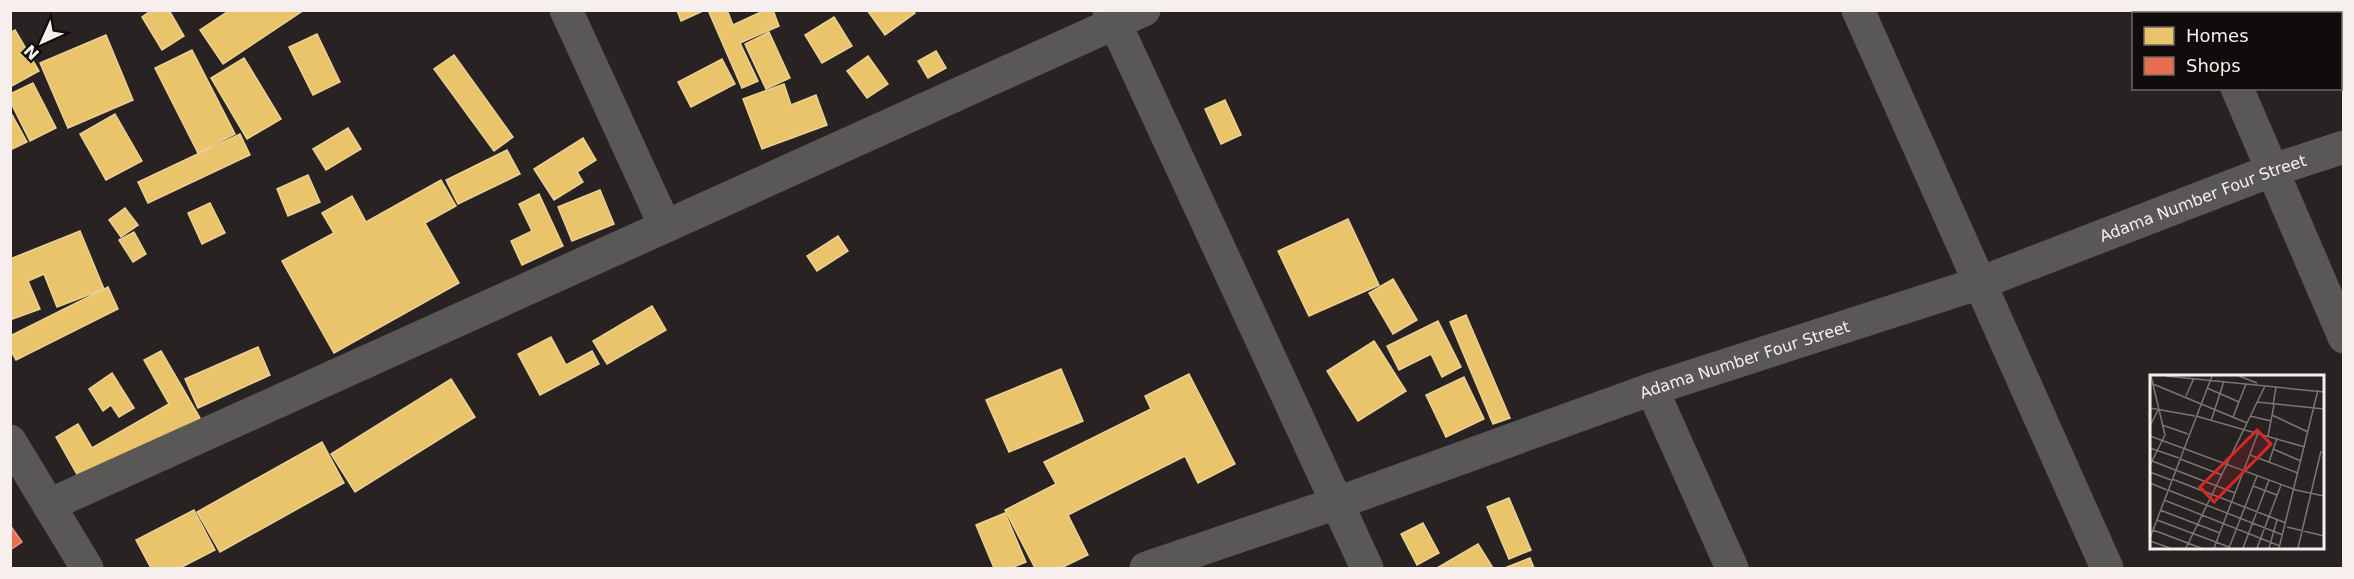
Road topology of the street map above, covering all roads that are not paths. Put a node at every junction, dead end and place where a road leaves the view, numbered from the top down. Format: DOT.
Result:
graph roads {
  1 [pos="566,10"];
  2 [pos="1858,10"];
  3 [pos="1123,15"];
  4 [pos="2238,90"];
  5 [pos="2343,147"];
  6 [pos="2272,170"];
  7 [pos="665,226"];
  8 [pos="1980,283"];
  9 [pos="2343,337"];
  10 [pos="1652,389"];
  11 [pos="10,441"];
  12 [pos="1337,503"];
  13 [pos="49,505"];
  14 [pos="87,568"];
  15 [pos="1146,568"];
  16 [pos="1367,568"];
  17 [pos="1732,568"];
  18 [pos="2107,568"];
  1 -- 7 [label="street"];
  2 -- 8 [label="street"];
  3 -- 7 [label="street"];
  3 -- 12 [label="street"];
  4 -- 6 [label="street"];
  5 -- 6 [label="street, Adama Number Four Street"];
  6 -- 8 [label="street, Adama Number Four Street"];
  6 -- 9 [label="street"];
  7 -- 13 [label="street"];
  8 -- 10 [label="street, Adama Number Four Street"];
  8 -- 18 [label="street"];
  10 -- 12 [label="street, Adama Number Four Street"];
  10 -- 17 [label="street"];
  11 -- 13 [label="street"];
  12 -- 15 [label="street, Adama Number Four Street"];
  12 -- 16 [label="street"];
  13 -- 14 [label="street"];
}
